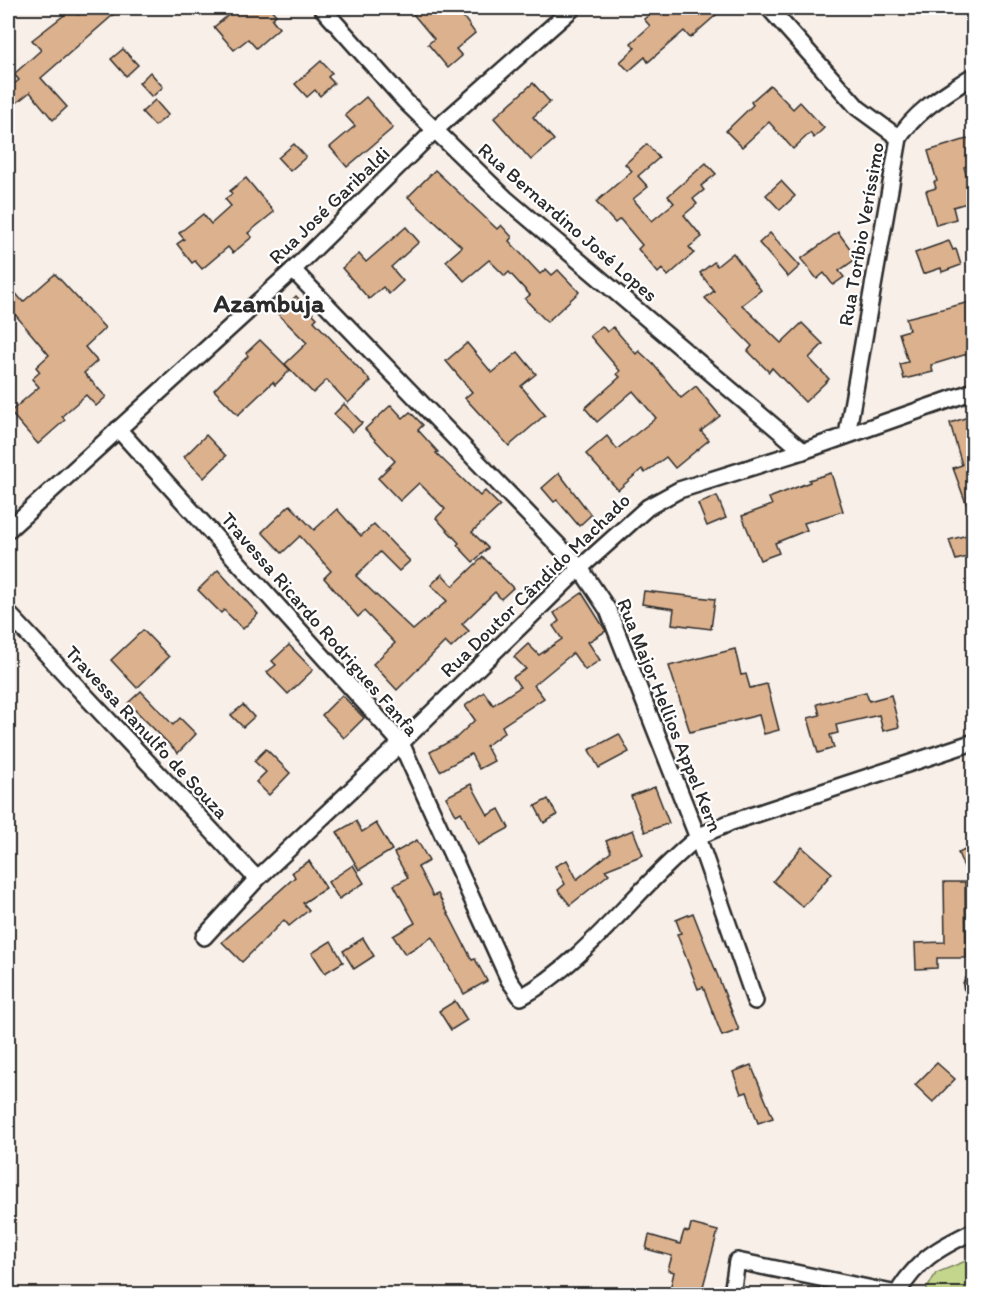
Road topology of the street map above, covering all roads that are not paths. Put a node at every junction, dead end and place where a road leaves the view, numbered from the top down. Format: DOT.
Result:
graph roads {
  1 [pos="322,8"];
  2 [pos="573,8"];
  3 [pos="769,8"];
  4 [pos="974,75"];
  5 [pos="434,131"];
  6 [pos="899,138"];
  7 [pos="293,270"];
  8 [pos="974,391"];
  9 [pos="118,429"];
  10 [pos="847,435"];
  11 [pos="803,451"];
  12 [pos="8,530"];
  13 [pos="580,568"];
  14 [pos="8,613"];
  15 [pos="974,742"];
  16 [pos="401,743"];
  17 [pos="698,838"];
  18 [pos="257,879"];
  19 [pos="204,936"];
  20 [pos="755,1001"];
  21 [pos="974,1231"];
  22 [pos="732,1294"];
  23 [pos="897,1294"];
  1 -- 5 [label="street, Rua Bernardino José Lopes"];
  2 -- 5 [label="street, Rua José Garibaldi"];
  3 -- 6 [label="street"];
  4 -- 6 [label="street, Rua Toríbio Veríssimo"];
  5 -- 7 [label="street, Rua José Garibaldi"];
  5 -- 11 [label="street, Rua Bernardino José Lopes"];
  6 -- 10 [label="street, Rua Toríbio Veríssimo"];
  7 -- 9 [label="street, Rua José Garibaldi"];
  7 -- 13 [label="street, Rua Major Hellios Appel Kern"];
  8 -- 10 [label="street, Rua Doutor Cândido Machado"];
  9 -- 12 [label="street, Rua José Garibaldi"];
  9 -- 16 [label="street, Travessa Ricardo Rodrigues Fanfa"];
  10 -- 11 [label="street, Rua Doutor Cândido Machado"];
  11 -- 13 [label="street, Rua Doutor Cândido Machado"];
  13 -- 16 [label="street, Rua Doutor Cândido Machado"];
  13 -- 17 [label="street, Rua Major Hellios Appel Kern"];
  14 -- 18 [label="street, Travessa Ranulfo de Souza"];
  15 -- 17 [label="street"];
  16 -- 17 [label="street, Travessa Ricardo Rodrigues Fanfa"];
  16 -- 18 [label="street, Rua Doutor Cândido Machado"];
  17 -- 20 [label="street, Rua Major Hellios Appel Kern"];
  18 -- 19 [label="street, Rua Doutor Cândido Machado"];
  21 -- 23 [label="street"];
  22 -- 23 [label="street"];
}
